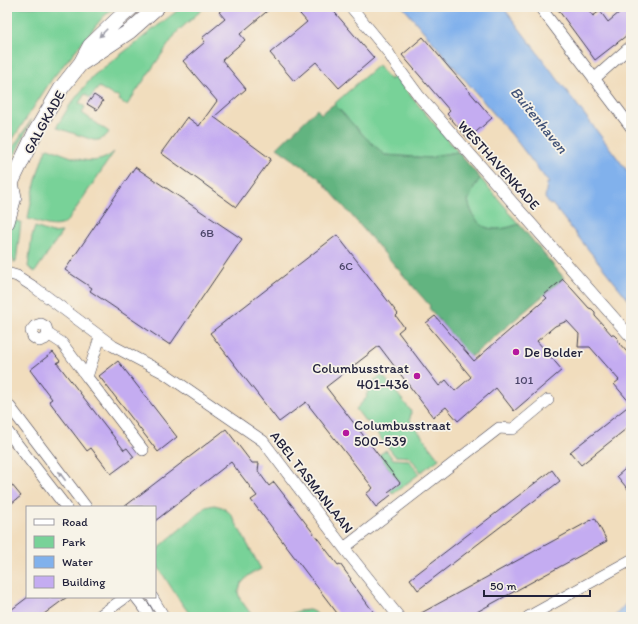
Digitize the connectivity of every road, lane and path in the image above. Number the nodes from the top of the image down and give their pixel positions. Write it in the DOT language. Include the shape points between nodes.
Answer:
graph roads {
  1 [pos="132,7"];
  2 [pos="157,7"];
  3 [pos="351,7"];
  4 [pos="540,7"];
  5 [pos="631,46"];
  6 [pos="81,63"];
  7 [pos="594,79"];
  8 [pos="631,127"];
  9 [pos="9,186"];
  10 [pos="7,222"];
  11 [pos="7,273"];
  12 [pos="48,334"];
  13 [pos="100,337"];
  14 [pos="631,338"];
  15 [pos="87,377"];
  16 [pos="548,400"];
  17 [pos="7,403"];
  18 [pos="7,431"];
  19 [pos="143,450"];
  20 [pos="65,506"];
  21 [pos="85,506"];
  22 [pos="344,548"];
  23 [pos="631,560"];
  24 [pos="125,598"];
  25 [pos="137,598"];
  26 [pos="153,598"];
  27 [pos="98,617"];
  28 [pos="149,617"];
  29 [pos="164,617"];
  30 [pos="399,617"];
  31 [pos="528,617"];
  1 -- 6 [label="main road, GALGKADE, one-way" via="90,46"];
  2 -- 6 [label="main road, GALGKADE" via="130,31"];
  3 -- 14 [label="street, WESTHAVENKADE" via="388,52 419,96"];
  4 -- 7 [label="street"];
  5 -- 7 [label="street"];
  6 -- 9 [label="main road, GALGKADE" via="62,87 36,131"];
  7 -- 8 [label="street"];
  9 -- 10 [label="main road, GALGKADE" via="14,197"];
  11 -- 13 [label="street, ABEL TASMANLAAN" via="17,276"];
  12 -- 15 [label="street" via="62,343"];
  13 -- 15 [label="street"];
  13 -- 22 [label="street, ABEL TASMANLAAN" via="164,373 264,441"];
  15 -- 19 [label="street"];
  16 -- 22 [label="street" via="513,429 499,428"];
  21 -- 17 [label="street, one-way"];
  18 -- 20 [label="street"];
  22 -- 30 [label="street, ABEL TASMANLAAN"];
  23 -- 31 [label="street"];
  24 -- 27 [label="street"];
  25 -- 28 [label="street"];
  26 -- 29 [label="street"];
}
